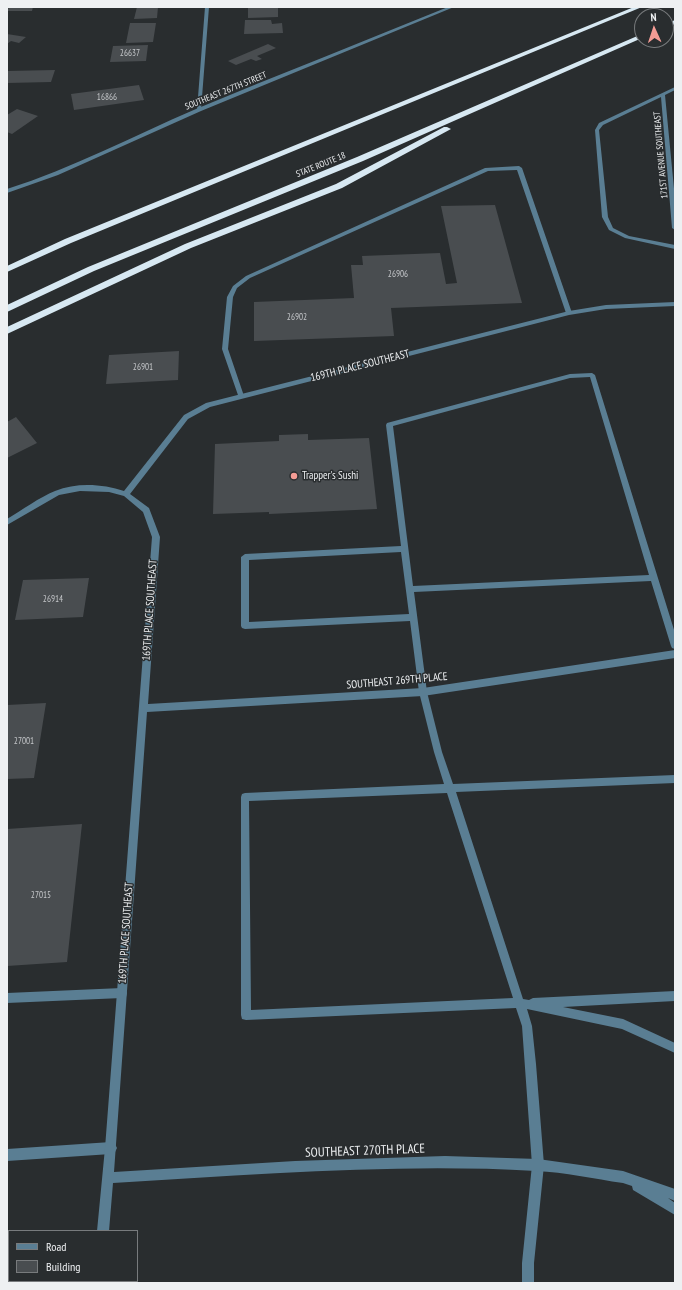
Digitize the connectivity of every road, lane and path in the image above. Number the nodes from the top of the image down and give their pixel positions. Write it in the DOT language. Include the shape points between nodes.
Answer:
graph roads {
  1 [pos="207,7"];
  2 [pos="452,7"];
  3 [pos="640,7"];
  4 [pos="634,39"];
  5 [pos="542,79"];
  6 [pos="675,88"];
  7 [pos="663,94"];
  8 [pos="199,110"];
  9 [pos="7,191"];
  10 [pos="675,228"];
  11 [pos="68,241"];
  12 [pos="675,247"];
  13 [pos="7,265"];
  14 [pos="7,269"];
  15 [pos="675,304"];
  16 [pos="7,310"];
  17 [pos="569,313"];
  18 [pos="7,331"];
  19 [pos="241,396"];
  20 [pos="126,494"];
  21 [pos="7,522"];
  22 [pos="405,549"];
  23 [pos="654,578"];
  24 [pos="410,589"];
  25 [pos="414,617"];
  26 [pos="675,646"];
  27 [pos="675,654"];
  28 [pos="423,692"];
  29 [pos="143,708"];
  30 [pos="675,779"];
  31 [pos="450,788"];
  32 [pos="122,993"];
  33 [pos="675,996"];
  34 [pos="7,998"];
  35 [pos="520,1003"];
  36 [pos="675,1048"];
  37 [pos="111,1148"];
  38 [pos="7,1155"];
  39 [pos="538,1165"];
  40 [pos="623,1177"];
  41 [pos="108,1178"];
  42 [pos="675,1195"];
  43 [pos="675,1208"];
  44 [pos="103,1230"];
  45 [pos="528,1283"];
  1 -- 8 [label="street"];
  2 -- 8 [label="street, SOUTHEAST 267TH STREET"];
  3 -- 11 [label="highway"];
  4 -- 5 [label="highway, STATE ROUTE 18"];
  5 -- 16 [label="highway, STATE ROUTE 18" via="360,159 91,269"];
  5 -- 18 [label="highway" via="339,186 188,246"];
  6 -- 7 [label="street"];
  7 -- 10 [label="street, 171ST AVENUE SOUTHEAST"];
  7 -- 12 [label="street" via="601,124 597,130 605,217 611,229 627,237"];
  8 -- 9 [label="street, SOUTHEAST 267TH STREET" via="59,172"];
  11 -- 13 [label="highway"];
  11 -- 14 [label="highway"];
  15 -- 17 [label="street, 169TH PLACE SOUTHEAST" via="606,307"];
  17 -- 19 [label="street, 169TH PLACE SOUTHEAST"];
  17 -- 19 [label="street" via="520,168 487,169 248,277 235,287 230,297 225,349"];
  19 -- 20 [label="street, 169TH PLACE SOUTHEAST" via="208,405 186,416"];
  20 -- 21 [label="street" via="109,488 88,488 57,493"];
  20 -- 29 [label="street, 169TH PLACE SOUTHEAST" via="146,510 156,537"];
  22 -- 23 [label="street" via="389,426 570,376 592,375"];
  22 -- 24 [label="street"];
  22 -- 25 [label="street" via="245,557 245,626"];
  23 -- 24 [label="street"];
  23 -- 26 [label="street"];
  24 -- 25 [label="street"];
  25 -- 28 [label="street"];
  27 -- 28 [label="street, SOUTHEAST 269TH PLACE"];
  28 -- 29 [label="street, SOUTHEAST 269TH PLACE"];
  28 -- 31 [label="street"];
  29 -- 32 [label="street, 169TH PLACE SOUTHEAST"];
  30 -- 31 [label="street"];
  31 -- 35 [label="street"];
  31 -- 35 [label="street" via="246,797 246,1015"];
  32 -- 34 [label="street"];
  32 -- 37 [label="street, 169TH PLACE SOUTHEAST"];
  33 -- 35 [label="street"];
  35 -- 36 [label="street" via="623,1024"];
  35 -- 39 [label="street" via="527,1026"];
  37 -- 38 [label="street"];
  37 -- 41 [label="street, 169TH PLACE SOUTHEAST"];
  39 -- 40 [label="street, SOUTHEAST 270TH PLACE"];
  39 -- 41 [label="street, SOUTHEAST 270TH PLACE" via="445,1162 295,1166"];
  39 -- 45 [label="street"];
  40 -- 42 [label="street, SOUTHEAST 270TH PLACE"];
  40 -- 43 [label="street, SOUTHEAST 270TH PLACE"];
  41 -- 44 [label="street, 169TH PLACE SOUTHEAST"];
}
